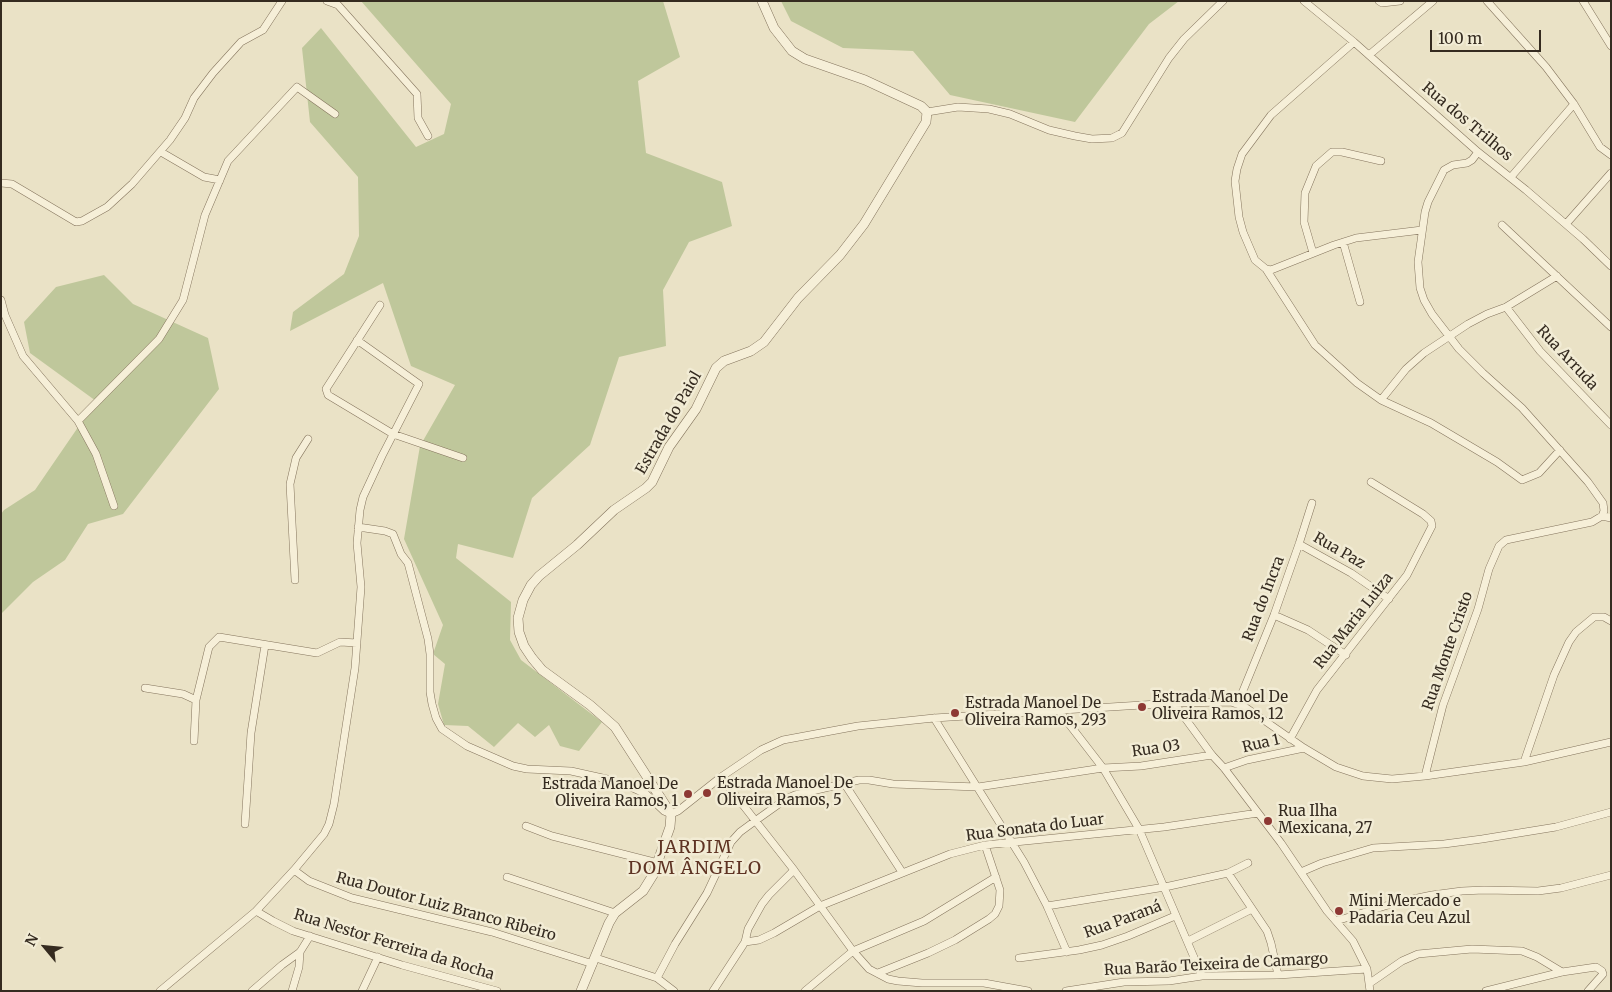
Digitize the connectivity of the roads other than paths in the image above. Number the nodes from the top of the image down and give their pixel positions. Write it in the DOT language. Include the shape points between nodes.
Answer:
graph roads {
  1 [pos="282,1"];
  2 [pos="327,1"];
  3 [pos="762,1"];
  4 [pos="1223,1"];
  5 [pos="1304,1"];
  6 [pos="1379,1"];
  7 [pos="1400,1"];
  8 [pos="1433,1"];
  9 [pos="1487,1"];
  10 [pos="1583,1"];
  11 [pos="1354,42"];
  12 [pos="1611,46"];
  13 [pos="1369,56"];
  14 [pos="1574,104"];
  15 [pos="924,109"];
  16 [pos="335,114"];
  17 [pos="428,136"];
  18 [pos="161,152"];
  19 [pos="1478,152"];
  20 [pos="1611,155"];
  21 [pos="1381,161"];
  22 [pos="1611,173"];
  23 [pos="1511,178"];
  24 [pos="220,180"];
  25 [pos="1,183"];
  26 [pos="1566,224"];
  27 [pos="1502,226"];
  28 [pos="1422,230"];
  29 [pos="1343,242"];
  30 [pos="1313,253"];
  31 [pos="1611,266"];
  32 [pos="1266,269"];
  33 [pos="1557,276"];
  34 [pos="1,300"];
  35 [pos="1360,302"];
  36 [pos="380,304"];
  37 [pos="1506,307"];
  38 [pos="1611,327"];
  39 [pos="1448,336"];
  40 [pos="357,340"];
  41 [pos="1381,400"];
  42 [pos="78,421"];
  43 [pos="1611,425"];
  44 [pos="393,434"];
  45 [pos="308,439"];
  46 [pos="1560,450"];
  47 [pos="463,458"];
  48 [pos="1371,482"];
  49 [pos="1312,502"];
  50 [pos="114,506"];
  51 [pos="1602,516"];
  52 [pos="1611,518"];
  53 [pos="358,527"];
  54 [pos="1299,544"];
  55 [pos="296,580"];
  56 [pos="1389,599"];
  57 [pos="1274,615"];
  58 [pos="1611,621"];
  59 [pos="357,643"];
  60 [pos="265,645"];
  61 [pos="1346,655"];
  62 [pos="145,688"];
  63 [pos="196,700"];
  64 [pos="1174,703"];
  65 [pos="1238,703"];
  66 [pos="1059,711"];
  67 [pos="934,718"];
  68 [pos="1290,739"];
  69 [pos="194,741"];
  70 [pos="1611,742"];
  71 [pos="1304,748"];
  72 [pos="1212,755"];
  73 [pos="1524,762"];
  74 [pos="1103,768"];
  75 [pos="1224,768"];
  76 [pos="1425,776"];
  77 [pos="722,777"];
  78 [pos="844,783"];
  79 [pos="978,787"];
  80 [pos="1611,812"];
  81 [pos="1258,813"];
  82 [pos="671,814"];
  83 [pos="755,821"];
  84 [pos="245,824"];
  85 [pos="526,826"];
  86 [pos="1139,830"];
  87 [pos="1013,842"];
  88 [pos="985,845"];
  89 [pos="658,863"];
  90 [pos="1248,863"];
  91 [pos="294,870"];
  92 [pos="794,870"];
  93 [pos="902,872"];
  94 [pos="1301,872"];
  95 [pos="1228,873"];
  96 [pos="1611,875"];
  97 [pos="507,877"];
  98 [pos="996,877"];
  99 [pos="1165,887"];
  100 [pos="820,906"];
  101 [pos="1047,906"];
  102 [pos="1252,909"];
  103 [pos="256,911"];
  104 [pos="615,913"];
  105 [pos="1175,916"];
  106 [pos="1336,921"];
  107 [pos="310,936"];
  108 [pos="1188,941"];
  109 [pos="745,942"];
  110 [pos="853,951"];
  111 [pos="300,952"];
  112 [pos="1067,952"];
  113 [pos="378,957"];
  114 [pos="1019,958"];
  115 [pos="594,961"];
  116 [pos="1367,969"];
  117 [pos="1562,972"];
  118 [pos="878,973"];
  119 [pos="1202,976"];
  120 [pos="1278,976"];
  121 [pos="657,978"];
  122 [pos="1370,983"];
  123 [pos="160,991"];
  124 [pos="252,991"];
  125 [pos="292,991"];
  126 [pos="362,991"];
  127 [pos="497,991"];
  128 [pos="581,991"];
  129 [pos="674,991"];
  130 [pos="713,991"];
  131 [pos="805,991"];
  132 [pos="1028,991"];
  133 [pos="1066,991"];
  134 [pos="1370,991"];
  135 [pos="1486,991"];
  136 [pos="1588,991"];
  1 -- 18 [label="street" via="263,30 241,42 208,79"];
  2 -- 17 [label="street" via="338,5 417,94 418,118"];
  3 -- 15 [label="street" via="774,28 792,51 865,80"];
  4 -- 15 [label="street" via="1184,38 1122,133 1112,138 1092,140 1075,136 989,109"];
  5 -- 11 [label="street, Rua dos Trilhos"];
  6 -- 7 [label="street"];
  8 -- 13 [label="street"];
  9 -- 14 [label="street"];
  10 -- 12 [label="street"];
  11 -- 13 [label="street, Rua dos Trilhos"];
  11 -- 32 [label="street" via="1271,115 1242,154 1235,181 1239,217 1255,260"];
  13 -- 19 [label="street, Rua dos Trilhos"];
  14 -- 20 [label="street" via="1600,147"];
  14 -- 23 [label="street"];
  15 -- 82 [label="street, Estrada do Paiol" via="926,122 921,133 864,224 840,255 798,298 764,342 716,368 696,409 669,447 652,482 614,510 539,576 523,600 518,618 519,632 532,658 542,670 615,727"];
  16 -- 24 [label="street" via="297,87 228,161"];
  18 -- 24 [label="street" via="204,177"];
  18 -- 25 [label="street" via="107,206 82,221 76,222 12,184"];
  19 -- 23 [label="street, Rua dos Trilhos"];
  19 -- 28 [label="street" via="1467,163 1444,170 1428,202"];
  21 -- 30 [label="street" via="1332,152 1316,166 1305,193 1304,222"];
  22 -- 26 [label="street"];
  23 -- 26 [label="street, Rua dos Trilhos"];
  24 -- 42 [label="street" via="205,215 183,300 159,339"];
  26 -- 31 [label="street, Rua dos Trilhos"];
  27 -- 33 [label="street"];
  28 -- 29 [label="street"];
  28 -- 39 [label="street" via="1418,262 1420,288 1432,314"];
  29 -- 30 [label="street"];
  29 -- 35 [label="street"];
  30 -- 32 [label="street" via="1272,270"];
  32 -- 41 [label="street" via="1314,345"];
  33 -- 37 [label="street"];
  33 -- 38 [label="street"];
  34 -- 42 [label="street" via="24,356"];
  36 -- 40 [label="street"];
  37 -- 39 [label="street"];
  37 -- 43 [label="street, Rua Arruda" via="1540,352"];
  39 -- 41 [label="street" via="1406,368"];
  39 -- 46 [label="street"];
  40 -- 44 [label="street" via="418,384"];
  40 -- 44 [label="street" via="326,389 328,395"];
  41 -- 46 [label="street" via="1431,423 1522,480 1539,472"];
  42 -- 50 [label="street" via="96,454"];
  44 -- 47 [label="street"];
  44 -- 53 [label="street" via="363,497"];
  45 -- 55 [label="street" via="296,458 290,484"];
  46 -- 51 [label="street" via="1600,498 1604,508"];
  48 -- 56 [label="street, Rua Maria Luiza" via="1414,507 1431,521 1432,526 1412,566"];
  49 -- 54 [label="street, Rua do Incra"];
  51 -- 52 [label="street"];
  51 -- 76 [label="street, Rua Monte Cristo" via="1592,522 1506,540 1499,546 1443,705"];
  53 -- 59 [label="street" via="361,588"];
  53 -- 82 [label="street" via="393,534 408,563 430,654 430,692 442,729 485,755 513,766 571,771 633,788"];
  54 -- 56 [label="street, Rua Paz"];
  54 -- 57 [label="street, Rua do Incra"];
  56 -- 61 [label="street, Rua Maria Luiza"];
  57 -- 61 [label="street" via="1308,630"];
  57 -- 65 [label="street, Rua do Incra"];
  58 -- 73 [label="street" via="1594,617 1569,642"];
  59 -- 60 [label="street" via="340,642 317,653"];
  59 -- 91 [label="street" via="332,815 324,834"];
  60 -- 63 [label="street" via="219,637 209,647"];
  60 -- 84 [label="street" via="251,733"];
  61 -- 68 [label="street, Rua Maria Luiza" via="1317,690"];
  62 -- 63 [label="street" via="183,694"];
  63 -- 69 [label="street"];
  64 -- 65 [label="street"];
  64 -- 66 [label="street"];
  64 -- 72 [label="street"];
  65 -- 68 [label="street"];
  66 -- 67 [label="street"];
  66 -- 74 [label="street"];
  67 -- 77 [label="street" via="858,726 783,740 761,750"];
  67 -- 79 [label="street"];
  68 -- 71 [label="street"];
  70 -- 73 [label="street"];
  71 -- 75 [label="street, Rua 1"];
  71 -- 76 [label="street" via="1336,767 1363,776 1392,779"];
  72 -- 74 [label="street, Rua 03" via="1150,765"];
  72 -- 75 [label="street"];
  73 -- 76 [label="street"];
  74 -- 79 [label="street, Rua 03"];
  74 -- 86 [label="street"];
  75 -- 81 [label="street"];
  77 -- 82 [label="street"];
  77 -- 83 [label="street"];
  78 -- 79 [label="street, Rua 03" via="869,780"];
  78 -- 83 [label="street, Rua 03" via="796,794"];
  78 -- 93 [label="street"];
  79 -- 87 [label="street"];
  80 -- 94 [label="street" via="1556,827 1482,839 1373,848"];
  81 -- 86 [label="street, Rua Sonata do Luar"];
  81 -- 94 [label="street"];
  82 -- 89 [label="street"];
  83 -- 92 [label="street"];
  83 -- 121 [label="street, Rua 03" via="731,842 707,893 674,944"];
  85 -- 89 [label="street" via="552,836"];
  86 -- 87 [label="street, Rua Sonata do Luar"];
  86 -- 99 [label="street"];
  87 -- 88 [label="street, Rua Sonata do Luar"];
  87 -- 101 [label="street"];
  88 -- 93 [label="street, Rua Sonata do Luar"];
  88 -- 98 [label="street"];
  89 -- 104 [label="street" via="643,891"];
  90 -- 95 [label="street"];
  91 -- 103 [label="street"];
  91 -- 115 [label="street, Rua Doutor Luiz Branco Ribeiro" via="309,881 352,898"];
  92 -- 100 [label="street"];
  92 -- 109 [label="street" via="762,904 748,929"];
  93 -- 100 [label="street, Rua Sonata do Luar"];
  94 -- 106 [label="street"];
  95 -- 99 [label="street"];
  95 -- 102 [label="street"];
  96 -- 106 [label="street" via="1538,891 1484,890 1432,895"];
  97 -- 104 [label="street"];
  98 -- 110 [label="street" via="924,921"];
  98 -- 118 [label="street" via="1000,899 995,914 989,919 928,953"];
  99 -- 101 [label="street"];
  99 -- 105 [label="street"];
  100 -- 109 [label="street, Rua Sonata do Luar" via="774,933"];
  100 -- 110 [label="street"];
  101 -- 112 [label="street"];
  102 -- 108 [label="street"];
  102 -- 120 [label="street" via="1269,936"];
  103 -- 107 [label="street, Rua Nestor Ferreira da Rocha"];
  103 -- 123 [label="street"];
  104 -- 115 [label="street"];
  105 -- 108 [label="street"];
  105 -- 112 [label="street, Rua Paraná" via="1113,941"];
  106 -- 116 [label="street" via="1358,949"];
  107 -- 111 [label="street"];
  107 -- 113 [label="street, Rua Nestor Ferreira da Rocha"];
  108 -- 119 [label="street"];
  109 -- 130 [label="street"];
  110 -- 118 [label="street"];
  110 -- 131 [label="street"];
  111 -- 124 [label="street"];
  111 -- 125 [label="street"];
  112 -- 114 [label="street, Rua Paraná"];
  113 -- 126 [label="street"];
  113 -- 127 [label="street, Rua Nestor Ferreira da Rocha"];
  115 -- 121 [label="street, Rua Doutor Luiz Branco Ribeiro"];
  115 -- 128 [label="street"];
  116 -- 120 [label="street, Rua Barão Teixeira de Camargo"];
  116 -- 122 [label="street"];
  117 -- 122 [label="street" via="1522,951 1472,949 1418,954"];
  117 -- 135 [label="street"];
  117 -- 136 [label="street" via="1592,966 1602,971 1601,977"];
  118 -- 132 [label="street" via="898,981 984,983"];
  119 -- 120 [label="street, Rua Barão Teixeira de Camargo"];
  119 -- 133 [label="street, Rua Barão Teixeira de Camargo" via="1124,982"];
  121 -- 129 [label="street, Rua Doutor Luiz Branco Ribeiro"];
  122 -- 134 [label="street"];
}
